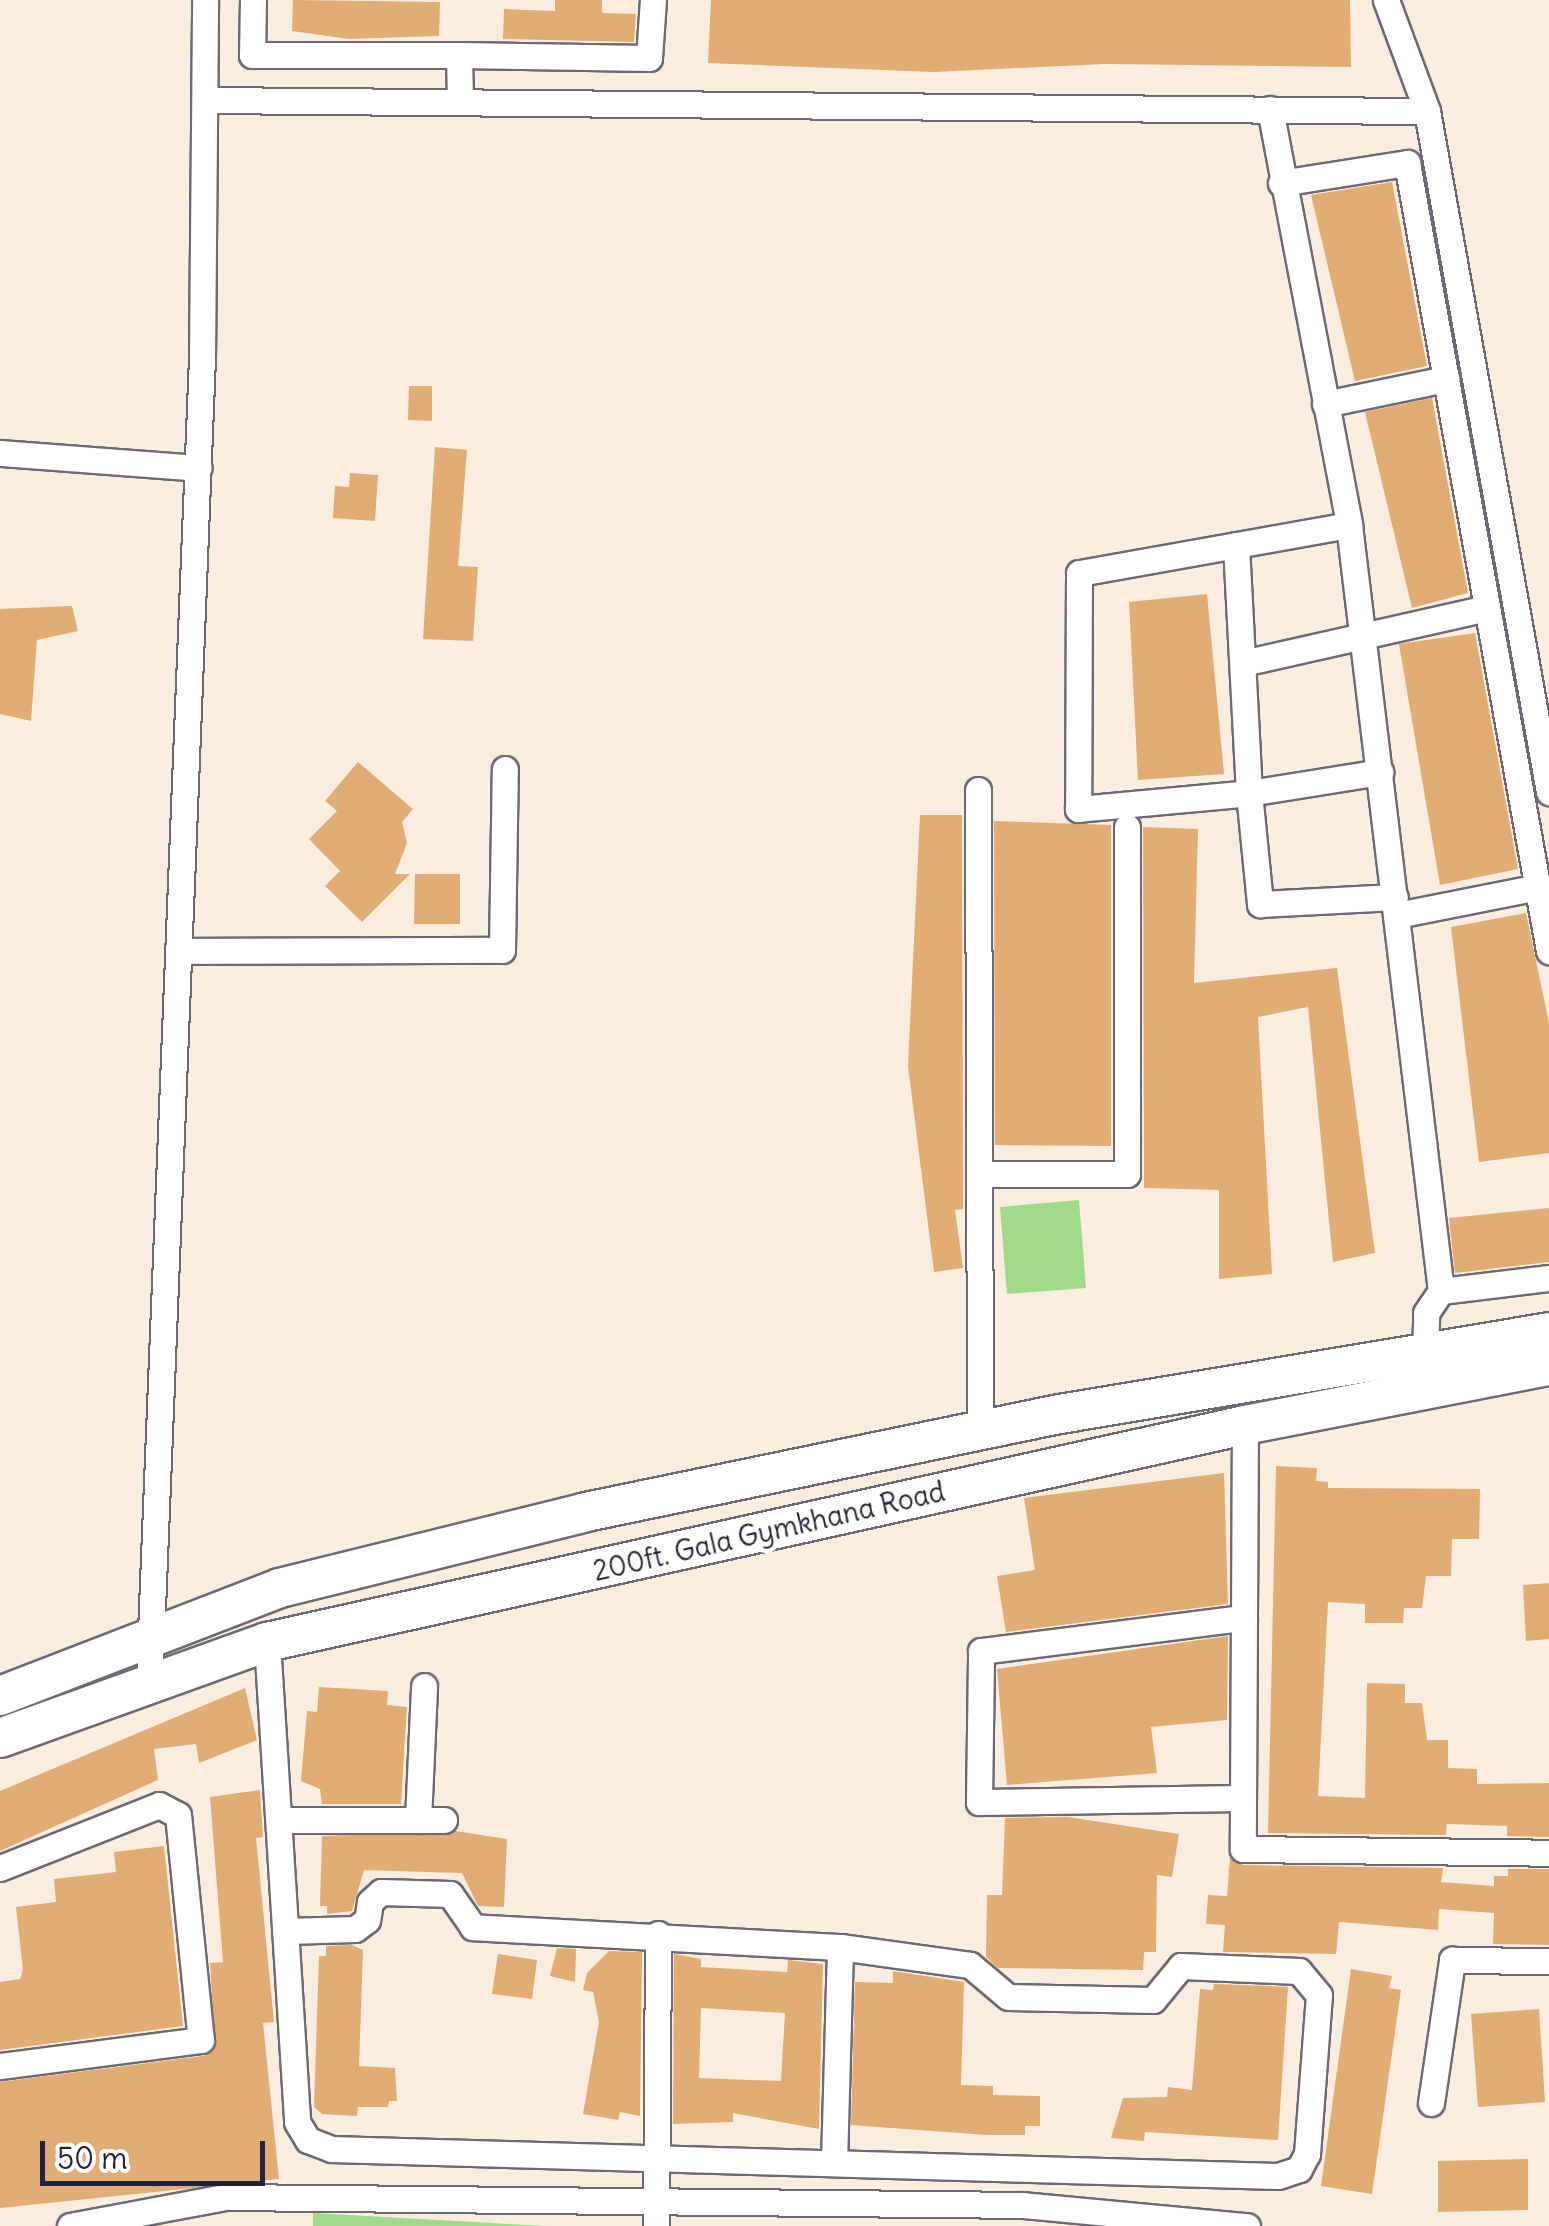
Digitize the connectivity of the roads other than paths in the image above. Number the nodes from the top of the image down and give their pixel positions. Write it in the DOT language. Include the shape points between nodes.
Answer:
graph roads {
  1 [pos="205,0"];
  2 [pos="253,0"];
  3 [pos="654,0"];
  4 [pos="1386,0"];
  5 [pos="459,56"];
  6 [pos="205,100"];
  7 [pos="460,102"];
  8 [pos="1270,110"];
  9 [pos="1426,111"];
  10 [pos="1281,183"];
  11 [pos="1446,379"];
  12 [pos="1324,404"];
  13 [pos="0,453"];
  14 [pos="198,468"];
  15 [pos="1349,526"];
  16 [pos="1236,545"];
  17 [pos="1488,608"];
  18 [pos="1364,634"];
  19 [pos="1244,664"];
  20 [pos="506,769"];
  21 [pos="1380,772"];
  22 [pos="978,790"];
  23 [pos="1549,792"];
  24 [pos="1248,793"];
  25 [pos="1127,828"];
  26 [pos="1538,887"];
  27 [pos="1396,906"];
  28 [pos="180,951"];
  29 [pos="1549,951"];
  30 [pos="979,1174"];
  31 [pos="1549,1278"];
  32 [pos="1440,1291"];
  33 [pos="1549,1332"];
  34 [pos="1425,1352"];
  35 [pos="1549,1366"];
  36 [pos="1245,1425"];
  37 [pos="980,1431"];
  38 [pos="1244,1618"];
  39 [pos="150,1640"];
  40 [pos="267,1642"];
  41 [pos="149,1683"];
  42 [pos="424,1686"];
  43 [pos="0,1696"];
  44 [pos="0,1738"];
  45 [pos="1243,1798"];
  46 [pos="279,1820"];
  47 [pos="1549,1853"];
  48 [pos="0,1868"];
  49 [pos="285,1931"];
  50 [pos="658,1934"];
  51 [pos="840,1947"];
  52 [pos="1549,1960"];
  53 [pos="0,2066"];
  54 [pos="1431,2103"];
  55 [pos="655,2158"];
  56 [pos="834,2163"];
  57 [pos="656,2215"];
  58 [pos="1022,2216"];
  59 [pos="70,2226"];
  60 [pos="1247,2226"];
  1 -- 6 [label="street"];
  2 -- 5 [label="street" via="252,55"];
  3 -- 5 [label="street" via="649,58"];
  4 -- 9 [label="street"];
  5 -- 7 [label="street"];
  6 -- 7 [label="street"];
  6 -- 14 [label="street"];
  7 -- 8 [label="street"];
  8 -- 9 [label="street"];
  8 -- 10 [label="street"];
  9 -- 23 [label="street"];
  10 -- 11 [label="street" via="1407,162"];
  10 -- 12 [label="street"];
  11 -- 12 [label="street"];
  11 -- 17 [label="street"];
  12 -- 15 [label="street"];
  13 -- 14 [label="street"];
  14 -- 28 [label="street"];
  15 -- 16 [label="street"];
  15 -- 18 [label="street"];
  16 -- 19 [label="street"];
  16 -- 24 [label="street" via="1080,573 1078,809"];
  17 -- 18 [label="street"];
  17 -- 26 [label="street"];
  18 -- 19 [label="street"];
  18 -- 21 [label="street"];
  19 -- 24 [label="street"];
  20 -- 28 [label="street" via="502,950"];
  21 -- 24 [label="street"];
  21 -- 27 [label="street"];
  22 -- 30 [label="street"];
  24 -- 27 [label="street" via="1260,904"];
  25 -- 30 [label="street" via="1127,1174"];
  26 -- 27 [label="street"];
  26 -- 29 [label="street"];
  27 -- 32 [label="street"];
  28 -- 39 [label="street"];
  30 -- 37 [label="street"];
  31 -- 32 [label="street"];
  32 -- 34 [label="street" via="1426,1314"];
  33 -- 34 [label="street"];
  34 -- 37 [label="street"];
  35 -- 36 [label="street, 200ft. Gala Gymkhana Road"];
  36 -- 38 [label="street"];
  36 -- 40 [label="street, 200ft. Gala Gymkhana Road"];
  37 -- 39 [label="street" via="586,1512 299,1584"];
  38 -- 45 [label="street"];
  38 -- 45 [label="street" via="981,1651 979,1802"];
  39 -- 41 [label="street"];
  39 -- 43 [label="street"];
  40 -- 41 [label="street, 200ft. Gala Gymkhana Road"];
  40 -- 46 [label="street"];
  41 -- 44 [label="street, 200ft. Gala Gymkhana Road"];
  42 -- 46 [label="street" via="431,1820"];
  45 -- 47 [label="street" via="1243,1849"];
  46 -- 49 [label="street"];
  48 -- 53 [label="street" via="159,1805 178,1815 201,2040"];
  49 -- 50 [label="street" via="354,1929 368,1920 370,1902 380,1892 450,1894 473,1927"];
  49 -- 55 [label="street" via="297,2122 308,2140 331,2149"];
  50 -- 51 [label="street"];
  50 -- 55 [label="street"];
  51 -- 56 [label="street"];
  51 -- 56 [label="street" via="970,1965 1008,1997 1153,2000 1181,1966 1299,1972 1319,1996 1307,2154 1299,2169 1278,2176"];
  52 -- 54 [label="street" via="1452,1960"];
  55 -- 56 [label="street"];
  55 -- 57 [label="street"];
  57 -- 58 [label="street"];
  57 -- 59 [label="street" via="226,2197"];
  58 -- 60 [label="street"];
}
